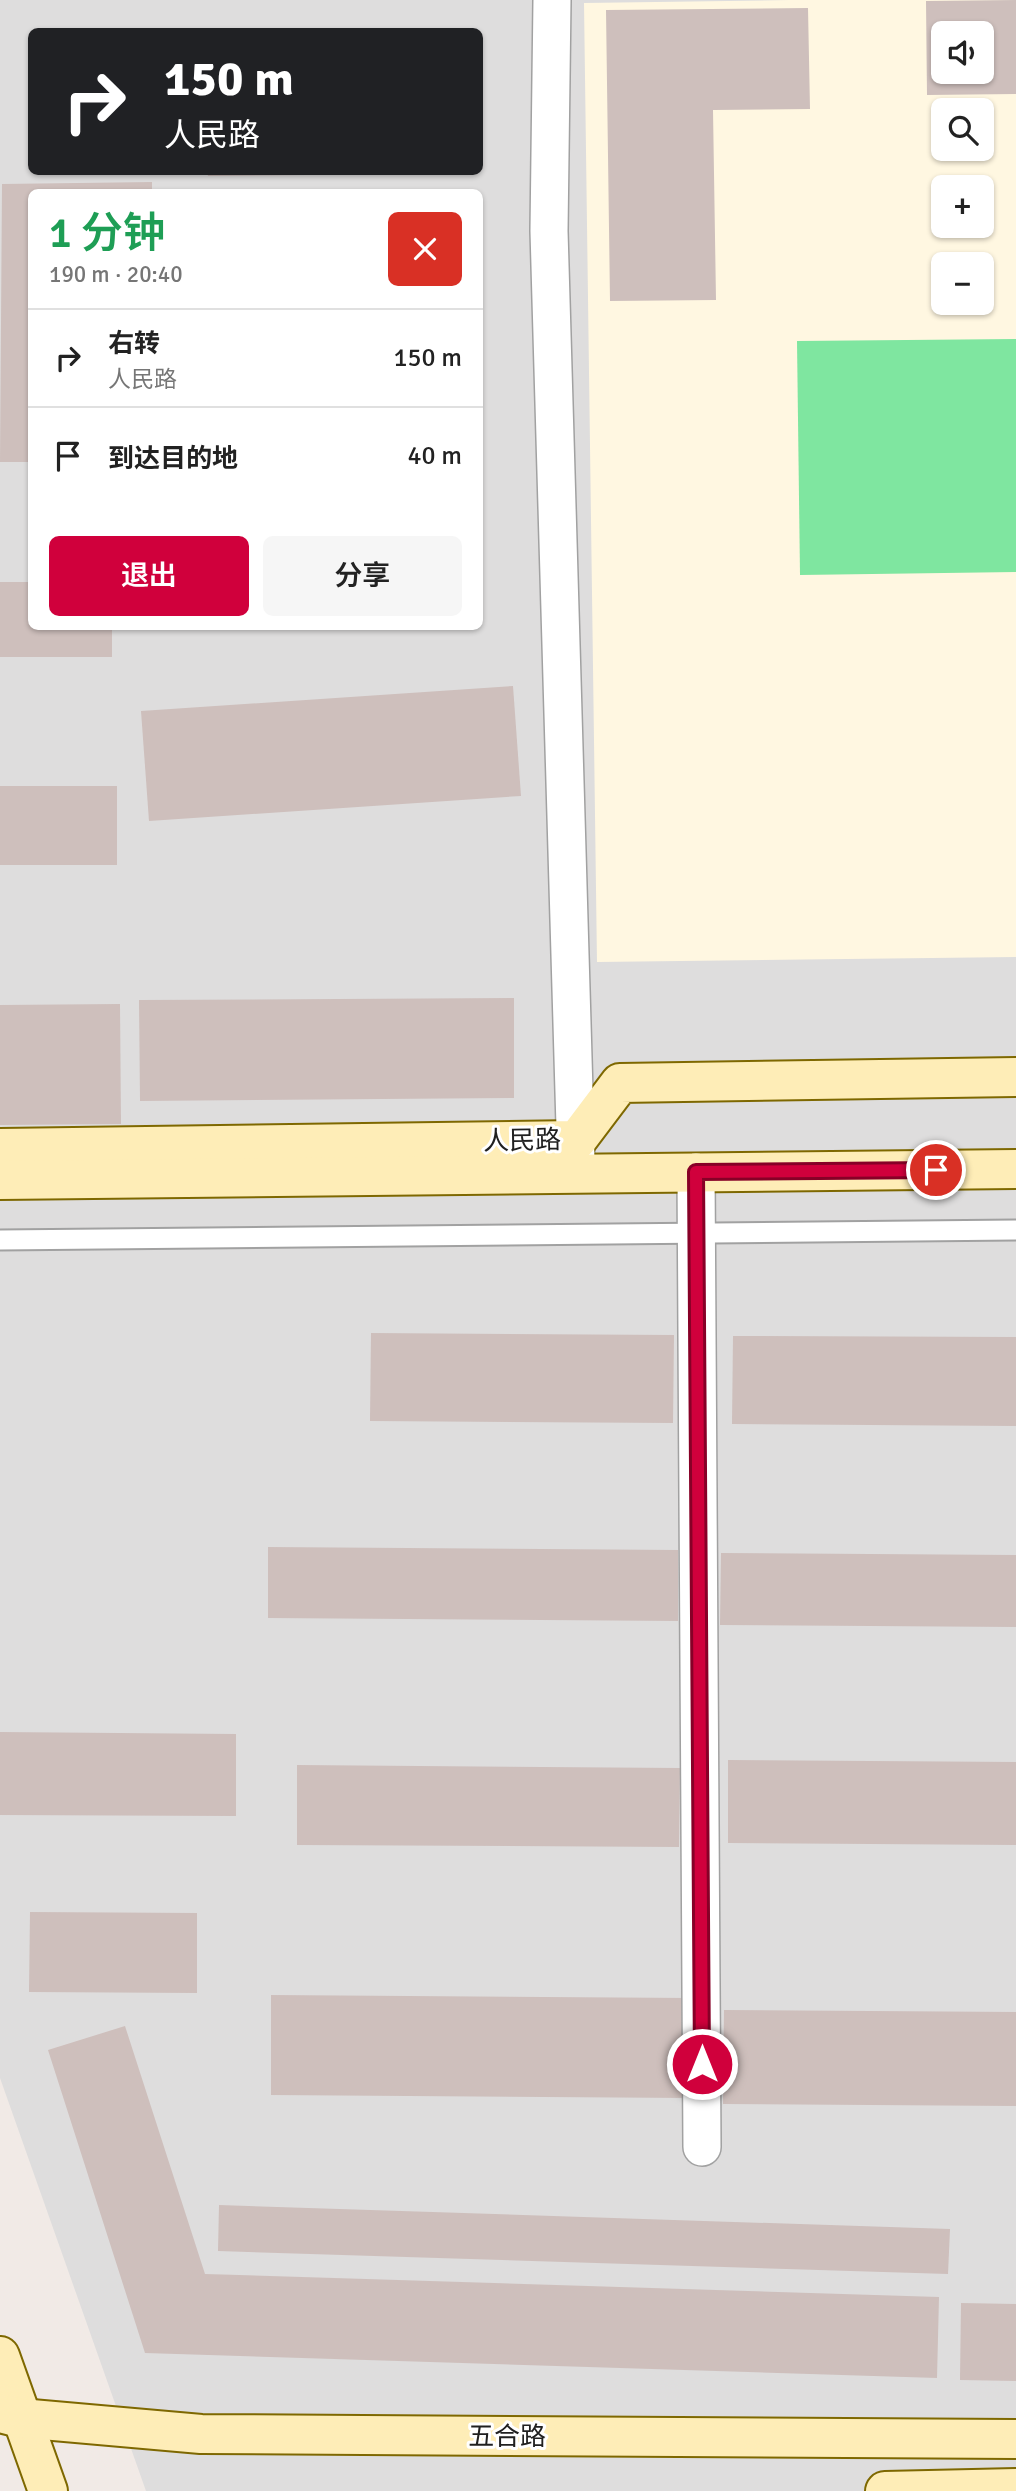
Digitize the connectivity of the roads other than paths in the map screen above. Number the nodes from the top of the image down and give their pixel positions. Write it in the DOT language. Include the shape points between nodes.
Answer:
graph roads {
  1 [pos="552,0"];
  2 [pos="1016,1077"];
  3 [pos="0,1148"];
  4 [pos="576,1156"];
  5 [pos="1016,1169"];
  6 [pos="696,1172"];
  7 [pos="0,1180"];
  8 [pos="1016,1230"];
  9 [pos="696,1233"];
  10 [pos="0,1240"];
  11 [pos="702,2147"];
  12 [pos="0,2356"];
  13 [pos="10,2416"];
  14 [pos="1016,2440"];
  15 [pos="1016,2488"];
  16 [pos="48,2491"];
  17 [pos="885,2491"];
  1 -- 4 [label="street" via="549,231"];
  2 -- 4 [label="main road, 人民路" via="621,1083"];
  3 -- 4 [label="main road, 人民路"];
  4 -- 6 [label="main road, 人民路"];
  4 -- 7 [label="main road, 人民路"];
  5 -- 6 [label="main road, 人民路"];
  6 -- 9 [label="street"];
  8 -- 9 [label="lane"];
  9 -- 10 [label="lane"];
  9 -- 11 [label="street"];
  12 -- 13 [label="main road"];
  13 -- 14 [label="main road, 五合路" via="201,2434"];
  13 -- 16 [label="main road"];
  15 -- 17 [label="main road"];
}
